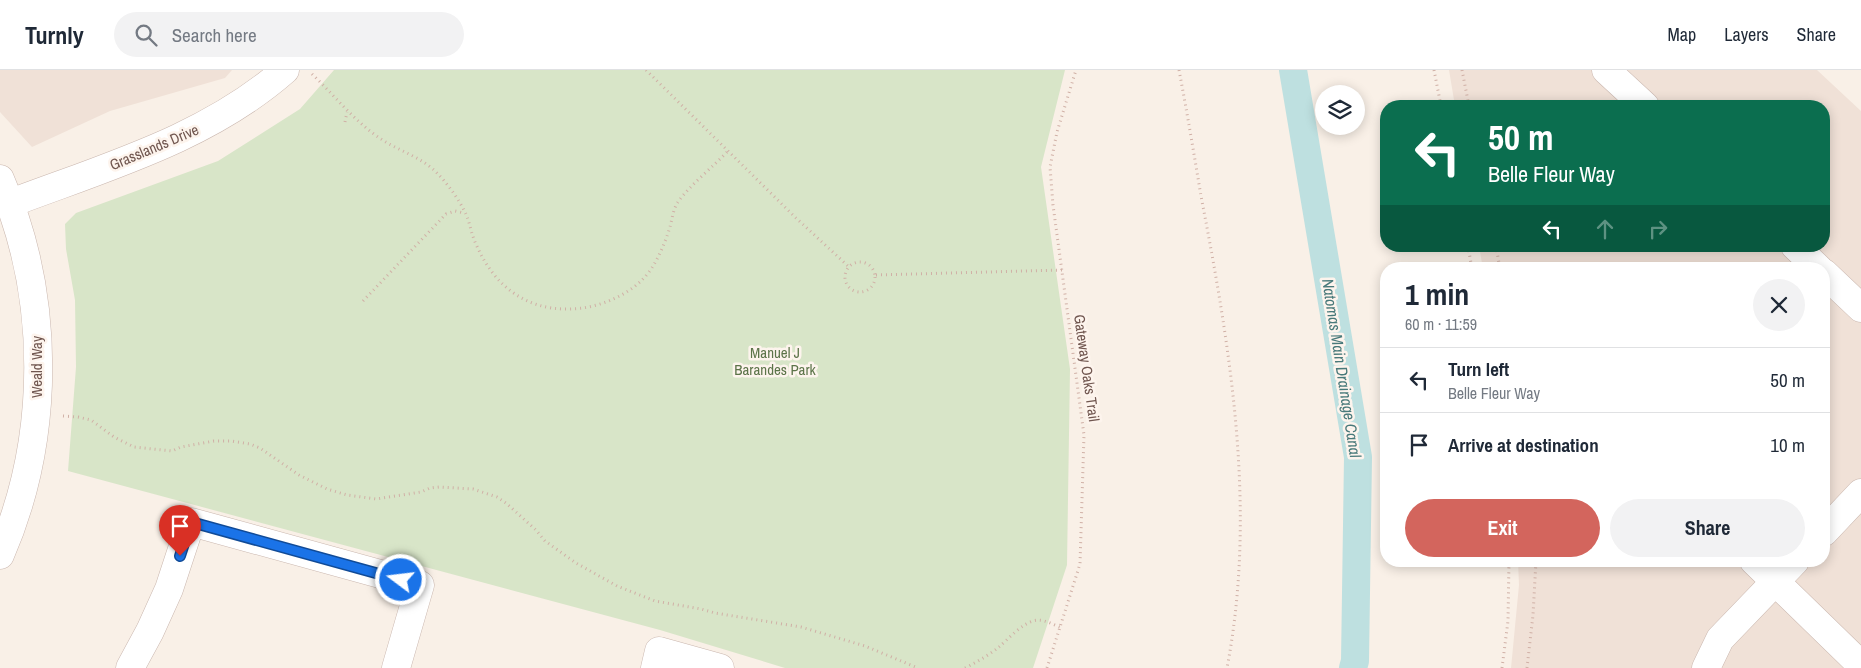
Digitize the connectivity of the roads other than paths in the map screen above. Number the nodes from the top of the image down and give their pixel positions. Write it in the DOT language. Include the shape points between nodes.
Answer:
graph roads {
  1 [pos="285,70"];
  2 [pos="1606,70"];
  3 [pos="1638,100"];
  4 [pos="0,179"];
  5 [pos="11,203"];
  6 [pos="1801,252"];
  7 [pos="1812,262"];
  8 [pos="1830,279"];
  9 [pos="1861,308"];
  10 [pos="1861,494"];
  11 [pos="1830,526"];
  12 [pos="0,555"];
  13 [pos="1761,567"];
  14 [pos="1789,567"];
  15 [pos="1776,581"];
  16 [pos="1861,665"];
  17 [pos="130,668"];
  18 [pos="396,668"];
  19 [pos="655,668"];
  20 [pos="720,668"];
  21 [pos="1706,668"];
  1 -- 5 [label="street, Grasslands Drive" via="234,108 194,131"];
  2 -- 3 [label="street"];
  4 -- 5 [label="street, Weald Way"];
  5 -- 12 [label="street, Weald Way" via="32,286 38,389 33,440 22,491"];
  6 -- 7 [label="street"];
  8 -- 9 [label="street"];
  10 -- 11 [label="street"];
  13 -- 15 [label="street"];
  14 -- 15 [label="street"];
  15 -- 16 [label="street"];
  15 -- 21 [label="street" via="1720,639"];
  17 -- 18 [label="street" via="169,589 191,522 420,585"];
  19 -- 20 [label="street" via="660,651"];
}
